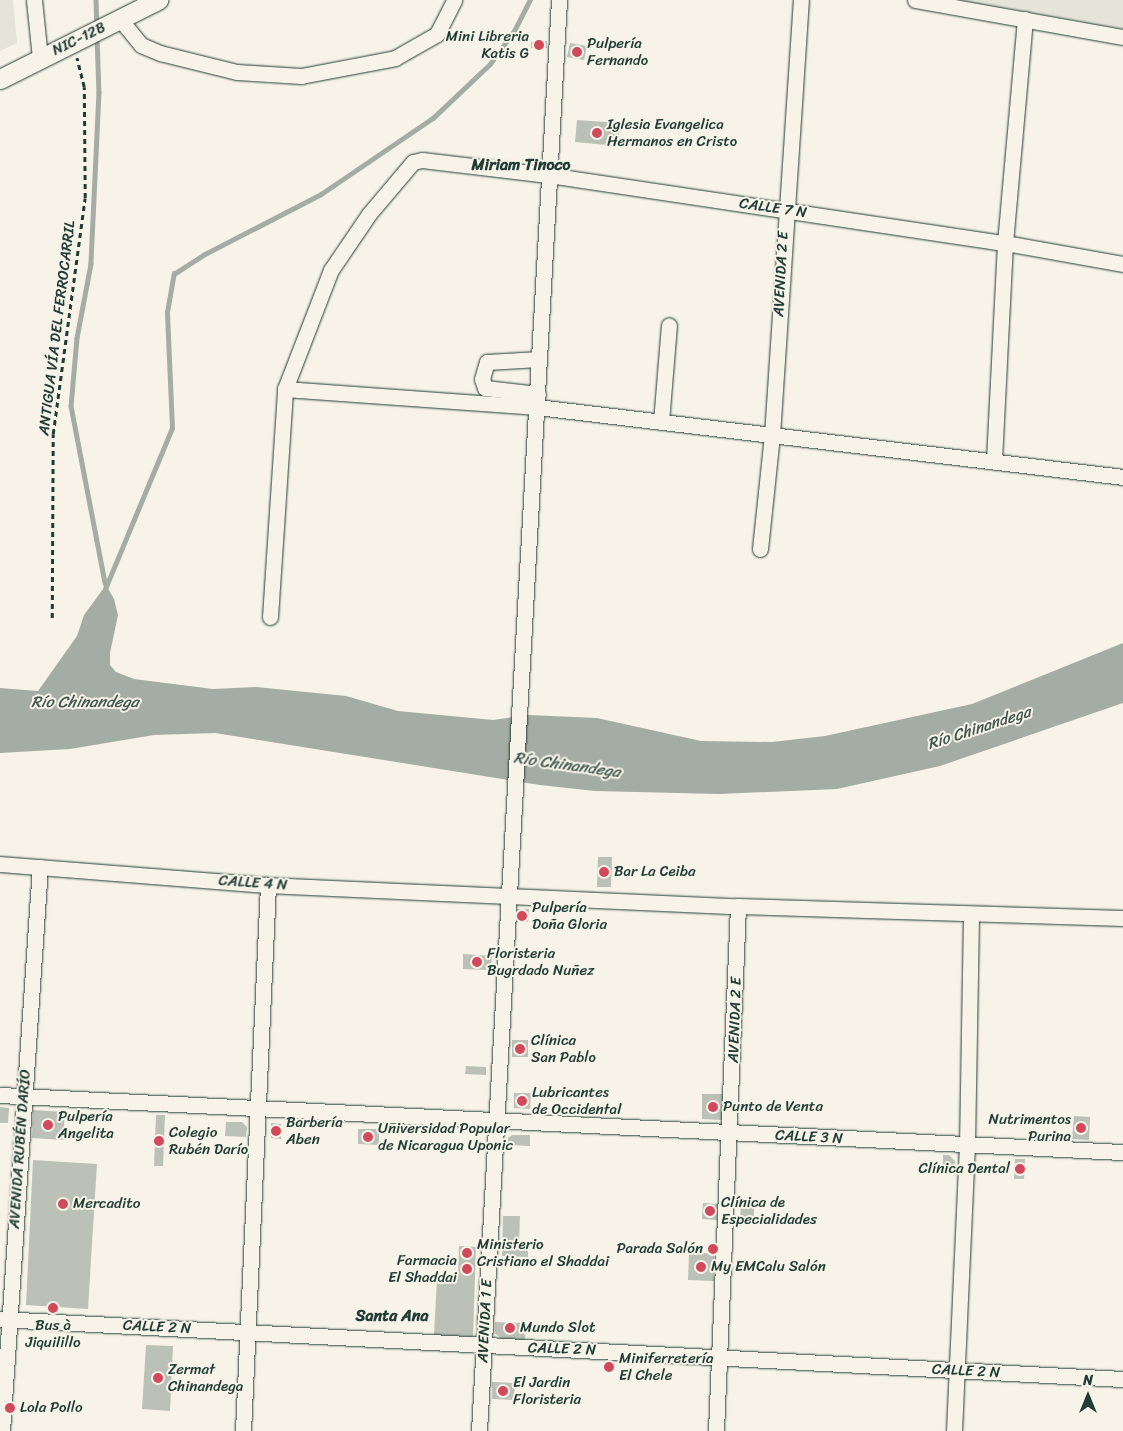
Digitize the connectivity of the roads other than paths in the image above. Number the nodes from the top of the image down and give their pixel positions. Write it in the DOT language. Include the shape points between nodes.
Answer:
graph roads {
  1 [pos="34,0"];
  2 [pos="158,0"];
  3 [pos="454,0"];
  4 [pos="558,0"];
  5 [pos="801,0"];
  6 [pos="915,0"];
  7 [pos="1024,19"];
  8 [pos="117,21"];
  9 [pos="1123,37"];
  10 [pos="40,58"];
  11 [pos="0,79"];
  12 [pos="548,175"];
  13 [pos="785,210"];
  14 [pos="1005,244"];
  15 [pos="1123,264"];
  16 [pos="670,325"];
  17 [pos="539,359"];
  18 [pos="286,389"];
  19 [pos="537,401"];
  20 [pos="661,422"];
  21 [pos="772,435"];
  22 [pos="994,460"];
  23 [pos="1123,477"];
  24 [pos="760,549"];
  25 [pos="270,617"];
  26 [pos="0,864"];
  27 [pos="40,867"];
  28 [pos="268,885"];
  29 [pos="507,894"];
  30 [pos="738,906"];
  31 [pos="971,914"];
  32 [pos="1123,918"];
  33 [pos="0,1095"];
  34 [pos="24,1096"];
  35 [pos="256,1107"];
  36 [pos="496,1121"];
  37 [pos="731,1133"];
  38 [pos="967,1145"];
  39 [pos="1123,1152"];
  40 [pos="4,1320"];
  41 [pos="246,1332"];
  42 [pos="484,1346"];
  43 [pos="719,1356"];
  44 [pos="956,1370"];
  45 [pos="1123,1379"];
  46 [pos="2,1431"];
  47 [pos="243,1431"];
  48 [pos="479,1431"];
  49 [pos="716,1431"];
  50 [pos="954,1431"];
  1 -- 10 [label="street"];
  2 -- 8 [label="main road, NIC-12B / NIC-12B"];
  3 -- 8 [label="street" via="437,34 395,58 301,76 237,72 160,52 141,45"];
  4 -- 12 [label="street, AVENIDA 1 E"];
  5 -- 13 [label="street, AVENIDA 2 E"];
  6 -- 7 [label="street"];
  7 -- 9 [label="street"];
  7 -- 14 [label="street"];
  8 -- 10 [label="main road, NIC-12B / NIC-12B"];
  10 -- 11 [label="main road, NIC-12B / NIC-12B"];
  12 -- 13 [label="street, CALLE 7 N"];
  12 -- 17 [label="street, AVENIDA 1 E"];
  12 -- 18 [label="street, CALLE 7 N" via="422,160 413,162 369,214 331,270"];
  13 -- 14 [label="street, CALLE 7 N"];
  13 -- 21 [label="street, AVENIDA 2 E"];
  14 -- 15 [label="street, CALLE 7 N"];
  14 -- 22 [label="street"];
  16 -- 20 [label="street"];
  17 -- 19 [label="street, AVENIDA 1 E"];
  17 -- 19 [label="street" via="487,362 482,379 485,388"];
  18 -- 19 [label="street"];
  18 -- 25 [label="street"];
  19 -- 20 [label="street"];
  19 -- 29 [label="street, AVENIDA 1 E"];
  20 -- 21 [label="street"];
  21 -- 22 [label="street"];
  21 -- 24 [label="street, AVENIDA 2 E"];
  22 -- 23 [label="street"];
  26 -- 27 [label="street, CALLE 4 N"];
  27 -- 28 [label="street, CALLE 4 N"];
  27 -- 34 [label="street, AVENIDA RUBÉN DARÍO"];
  28 -- 29 [label="street, CALLE 4 N"];
  28 -- 35 [label="street"];
  29 -- 30 [label="street, CALLE 4 N"];
  29 -- 36 [label="street, AVENIDA 1 E"];
  30 -- 31 [label="street, CALLE 4 N"];
  30 -- 37 [label="street, AVENIDA 2 E"];
  31 -- 32 [label="street, CALLE 4 N"];
  31 -- 38 [label="street"];
  33 -- 34 [label="street, CALLE 3 N"];
  34 -- 35 [label="street, CALLE 3 N"];
  34 -- 40 [label="street, AVENIDA RUBÉN DARÍO"];
  35 -- 36 [label="street, CALLE 3 N"];
  35 -- 41 [label="street"];
  36 -- 37 [label="street, CALLE 3 N"];
  36 -- 42 [label="street, AVENIDA 1 E"];
  37 -- 38 [label="street, CALLE 3 N"];
  37 -- 43 [label="street, AVENIDA 2 E"];
  38 -- 39 [label="street, CALLE 3 N"];
  38 -- 44 [label="street"];
  40 -- 41 [label="street, CALLE 2 N"];
  40 -- 46 [label="street, AVENIDA RUBÉN DARÍO"];
  41 -- 42 [label="street, CALLE 2 N"];
  41 -- 47 [label="street"];
  42 -- 43 [label="street, CALLE 2 N"];
  42 -- 48 [label="street, AVENIDA 1 E"];
  43 -- 44 [label="street, CALLE 2 N"];
  43 -- 49 [label="street, AVENIDA 2 E"];
  44 -- 45 [label="street, CALLE 2 N"];
  44 -- 50 [label="street"];
}
